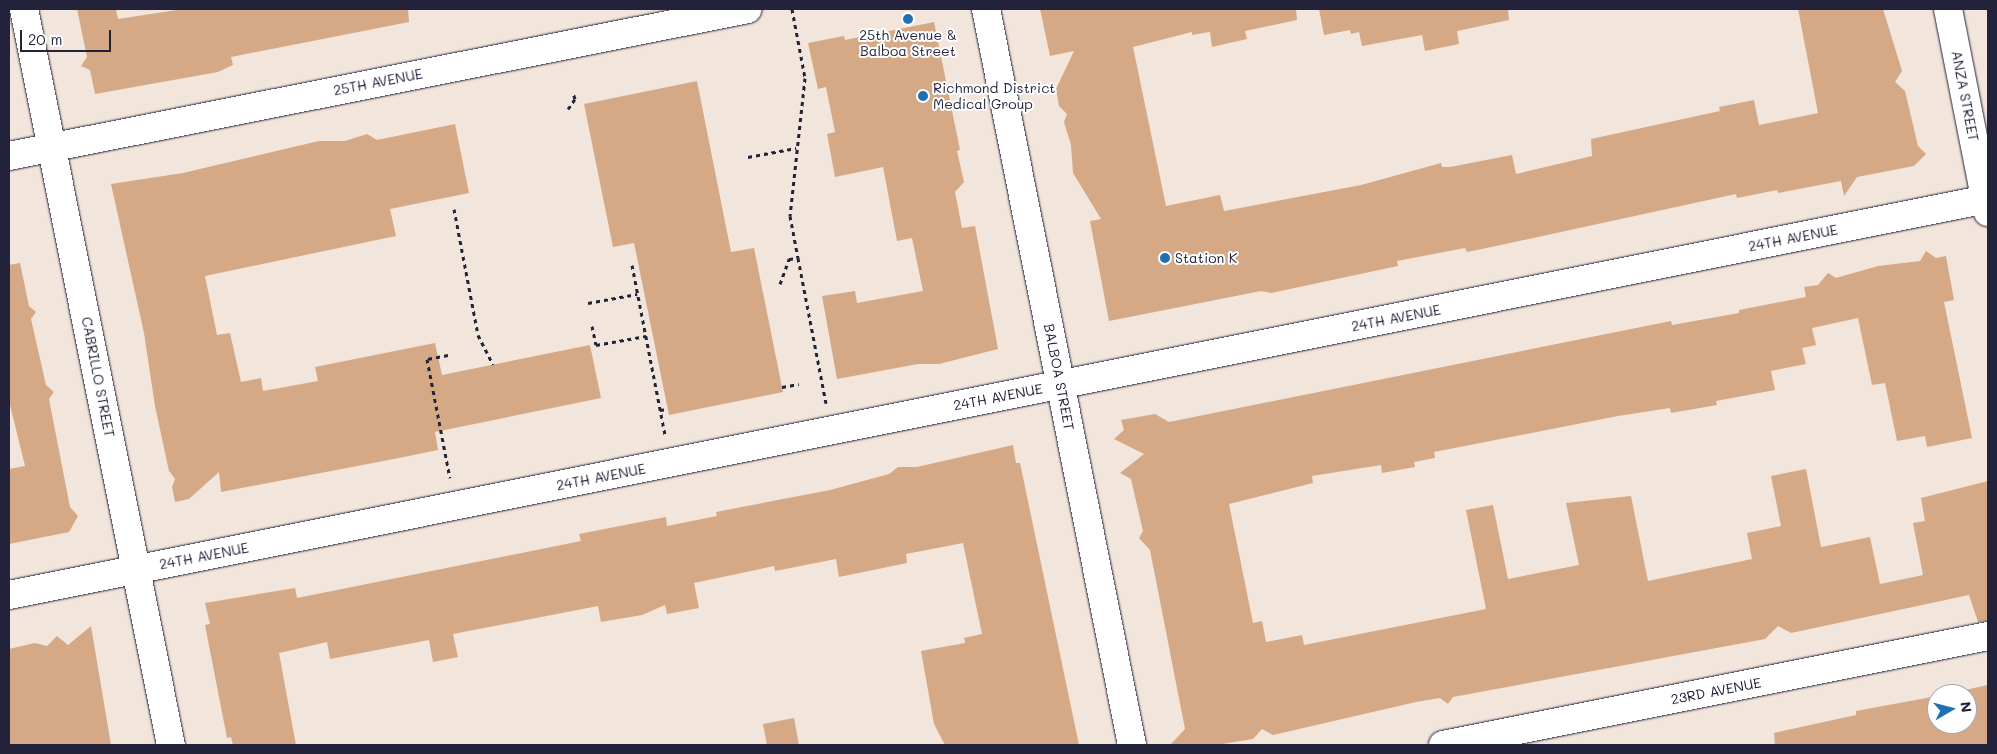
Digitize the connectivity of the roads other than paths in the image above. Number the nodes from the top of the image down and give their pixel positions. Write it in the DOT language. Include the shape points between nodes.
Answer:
graph roads {
  1 [pos="24,9"];
  2 [pos="748,9"];
  3 [pos="986,9"];
  4 [pos="1948,9"];
  5 [pos="52,147"];
  6 [pos="9,156"];
  7 [pos="1987,204"];
  8 [pos="1061,384"];
  9 [pos="136,570"];
  10 [pos="9,595"];
  11 [pos="1988,636"];
  12 [pos="171,745"];
  13 [pos="1132,745"];
  14 [pos="1443,745"];
  1 -- 5 [label="street, CABRILLO STREET"];
  2 -- 5 [label="street, 25TH AVENUE"];
  3 -- 8 [label="street, BALBOA STREET"];
  4 -- 7 [label="street, ANZA STREET"];
  5 -- 6 [label="street, 25TH AVENUE"];
  5 -- 9 [label="street, CABRILLO STREET"];
  7 -- 8 [label="street, 24TH AVENUE"];
  8 -- 9 [label="street, 24TH AVENUE"];
  8 -- 13 [label="street, BALBOA STREET"];
  9 -- 10 [label="street, 24TH AVENUE"];
  9 -- 12 [label="street, CABRILLO STREET"];
  11 -- 14 [label="street, 23RD AVENUE"];
}
